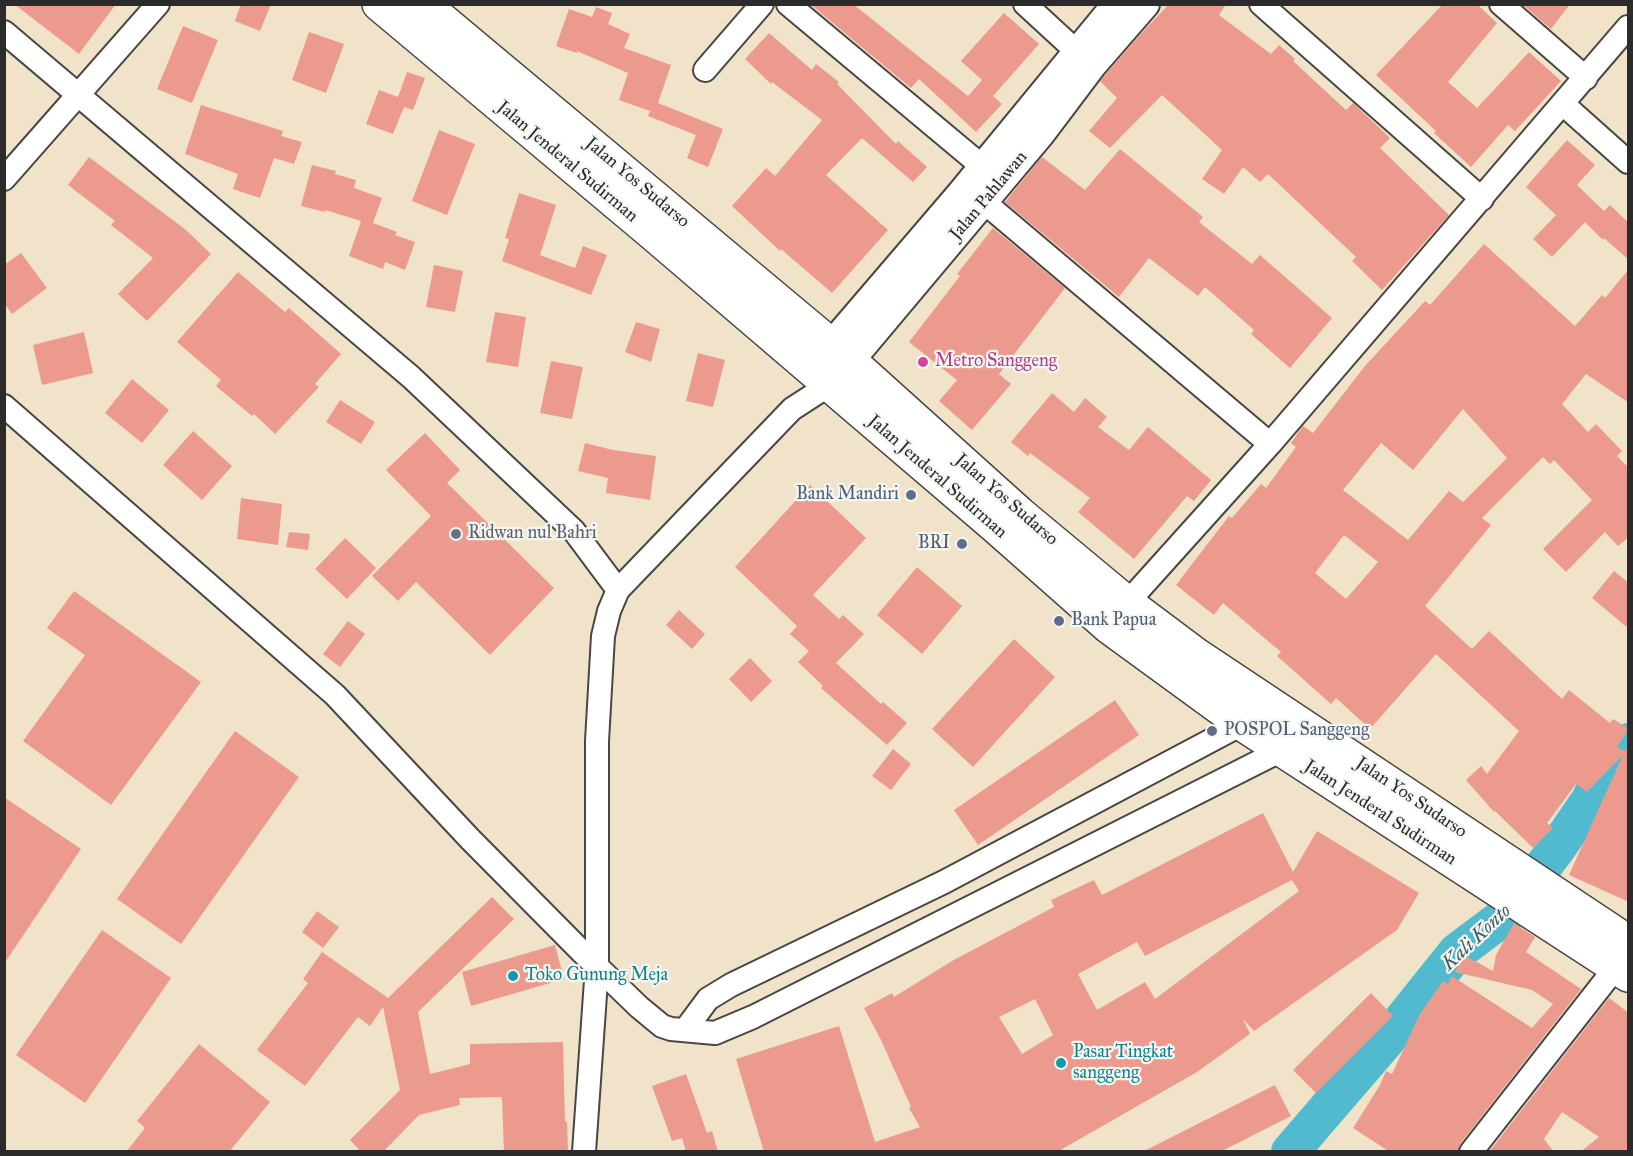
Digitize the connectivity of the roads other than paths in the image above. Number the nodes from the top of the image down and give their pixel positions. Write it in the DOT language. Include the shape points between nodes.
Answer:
graph roads {
  1 [pos="158,4"];
  2 [pos="379,4"];
  3 [pos="423,4"];
  4 [pos="762,4"];
  5 [pos="789,4"];
  6 [pos="1025,4"];
  7 [pos="1117,4"];
  8 [pos="1145,4"];
  9 [pos="1261,4"];
  10 [pos="1501,4"];
  11 [pos="1629,27"];
  12 [pos="4,32"];
  13 [pos="1085,59"];
  14 [pos="705,70"];
  15 [pos="1586,78"];
  16 [pos="78,95"];
  17 [pos="1563,104"];
  18 [pos="1629,162"];
  19 [pos="982,167"];
  20 [pos="4,179"];
  21 [pos="1482,199"];
  22 [pos="984,202"];
  23 [pos="830,365"];
  24 [pos="4,406"];
  25 [pos="1270,444"];
  26 [pos="618,590"];
  27 [pos="1127,603"];
  28 [pos="1242,724"];
  29 [pos="1282,750"];
  30 [pos="944,882"];
  31 [pos="1524,890"];
  32 [pos="961,910"];
  33 [pos="795,953"];
  34 [pos="1624,961"];
  35 [pos="597,966"];
  36 [pos="813,986"];
  37 [pos="685,1030"];
  38 [pos="584,1152"];
  39 [pos="1471,1152"];
  1 -- 16 [label="street"];
  2 -- 23 [label="highway, Jalan Jenderal Sudirman"];
  3 -- 23 [label="highway, Jalan Yos Sudarso"];
  4 -- 14 [label="street"];
  5 -- 19 [label="street"];
  6 -- 13 [label="street"];
  7 -- 13 [label="main road, Jalan Pahlawan"];
  8 -- 13 [label="main road, Jalan Pahlawan"];
  9 -- 21 [label="street"];
  10 -- 15 [label="street"];
  11 -- 15 [label="street"];
  12 -- 16 [label="street"];
  13 -- 19 [label="main road, Jalan Pahlawan"];
  13 -- 22 [label="main road, Jalan Pahlawan" via="1040,134"];
  15 -- 17 [label="street"];
  16 -- 20 [label="street"];
  16 -- 26 [label="street" via="411,377 574,531"];
  17 -- 18 [label="street"];
  17 -- 21 [label="street"];
  19 -- 23 [label="main road, Jalan Pahlawan"];
  21 -- 25 [label="street"];
  22 -- 23 [label="main road, Jalan Pahlawan"];
  22 -- 25 [label="street"];
  23 -- 26 [label="street"];
  23 -- 27 [label="highway, Jalan Yos Sudarso"];
  23 -- 28 [label="highway, Jalan Jenderal Sudirman" via="996,527 1108,627"];
  24 -- 35 [label="street" via="334,695"];
  25 -- 27 [label="street"];
  26 -- 35 [label="street" via="603,636 597,741"];
  27 -- 31 [label="highway, Jalan Yos Sudarso"];
  28 -- 29 [label="highway, Jalan Jenderal Sudirman"];
  28 -- 30 [label="street"];
  29 -- 31 [label="highway, Jalan Jenderal Sudirman"];
  29 -- 32 [label="street"];
  30 -- 32 [label="street"];
  30 -- 33 [label="street"];
  31 -- 34 [label="highway, Jalan Yos Sudarso"];
  32 -- 36 [label="street"];
  33 -- 36 [label="street"];
  33 -- 37 [label="street" via="708,999"];
  34 -- 39 [label="street"];
  35 -- 37 [label="street" via="662,1026"];
  35 -- 38 [label="street"];
  36 -- 37 [label="street" via="715,1033"];
}
